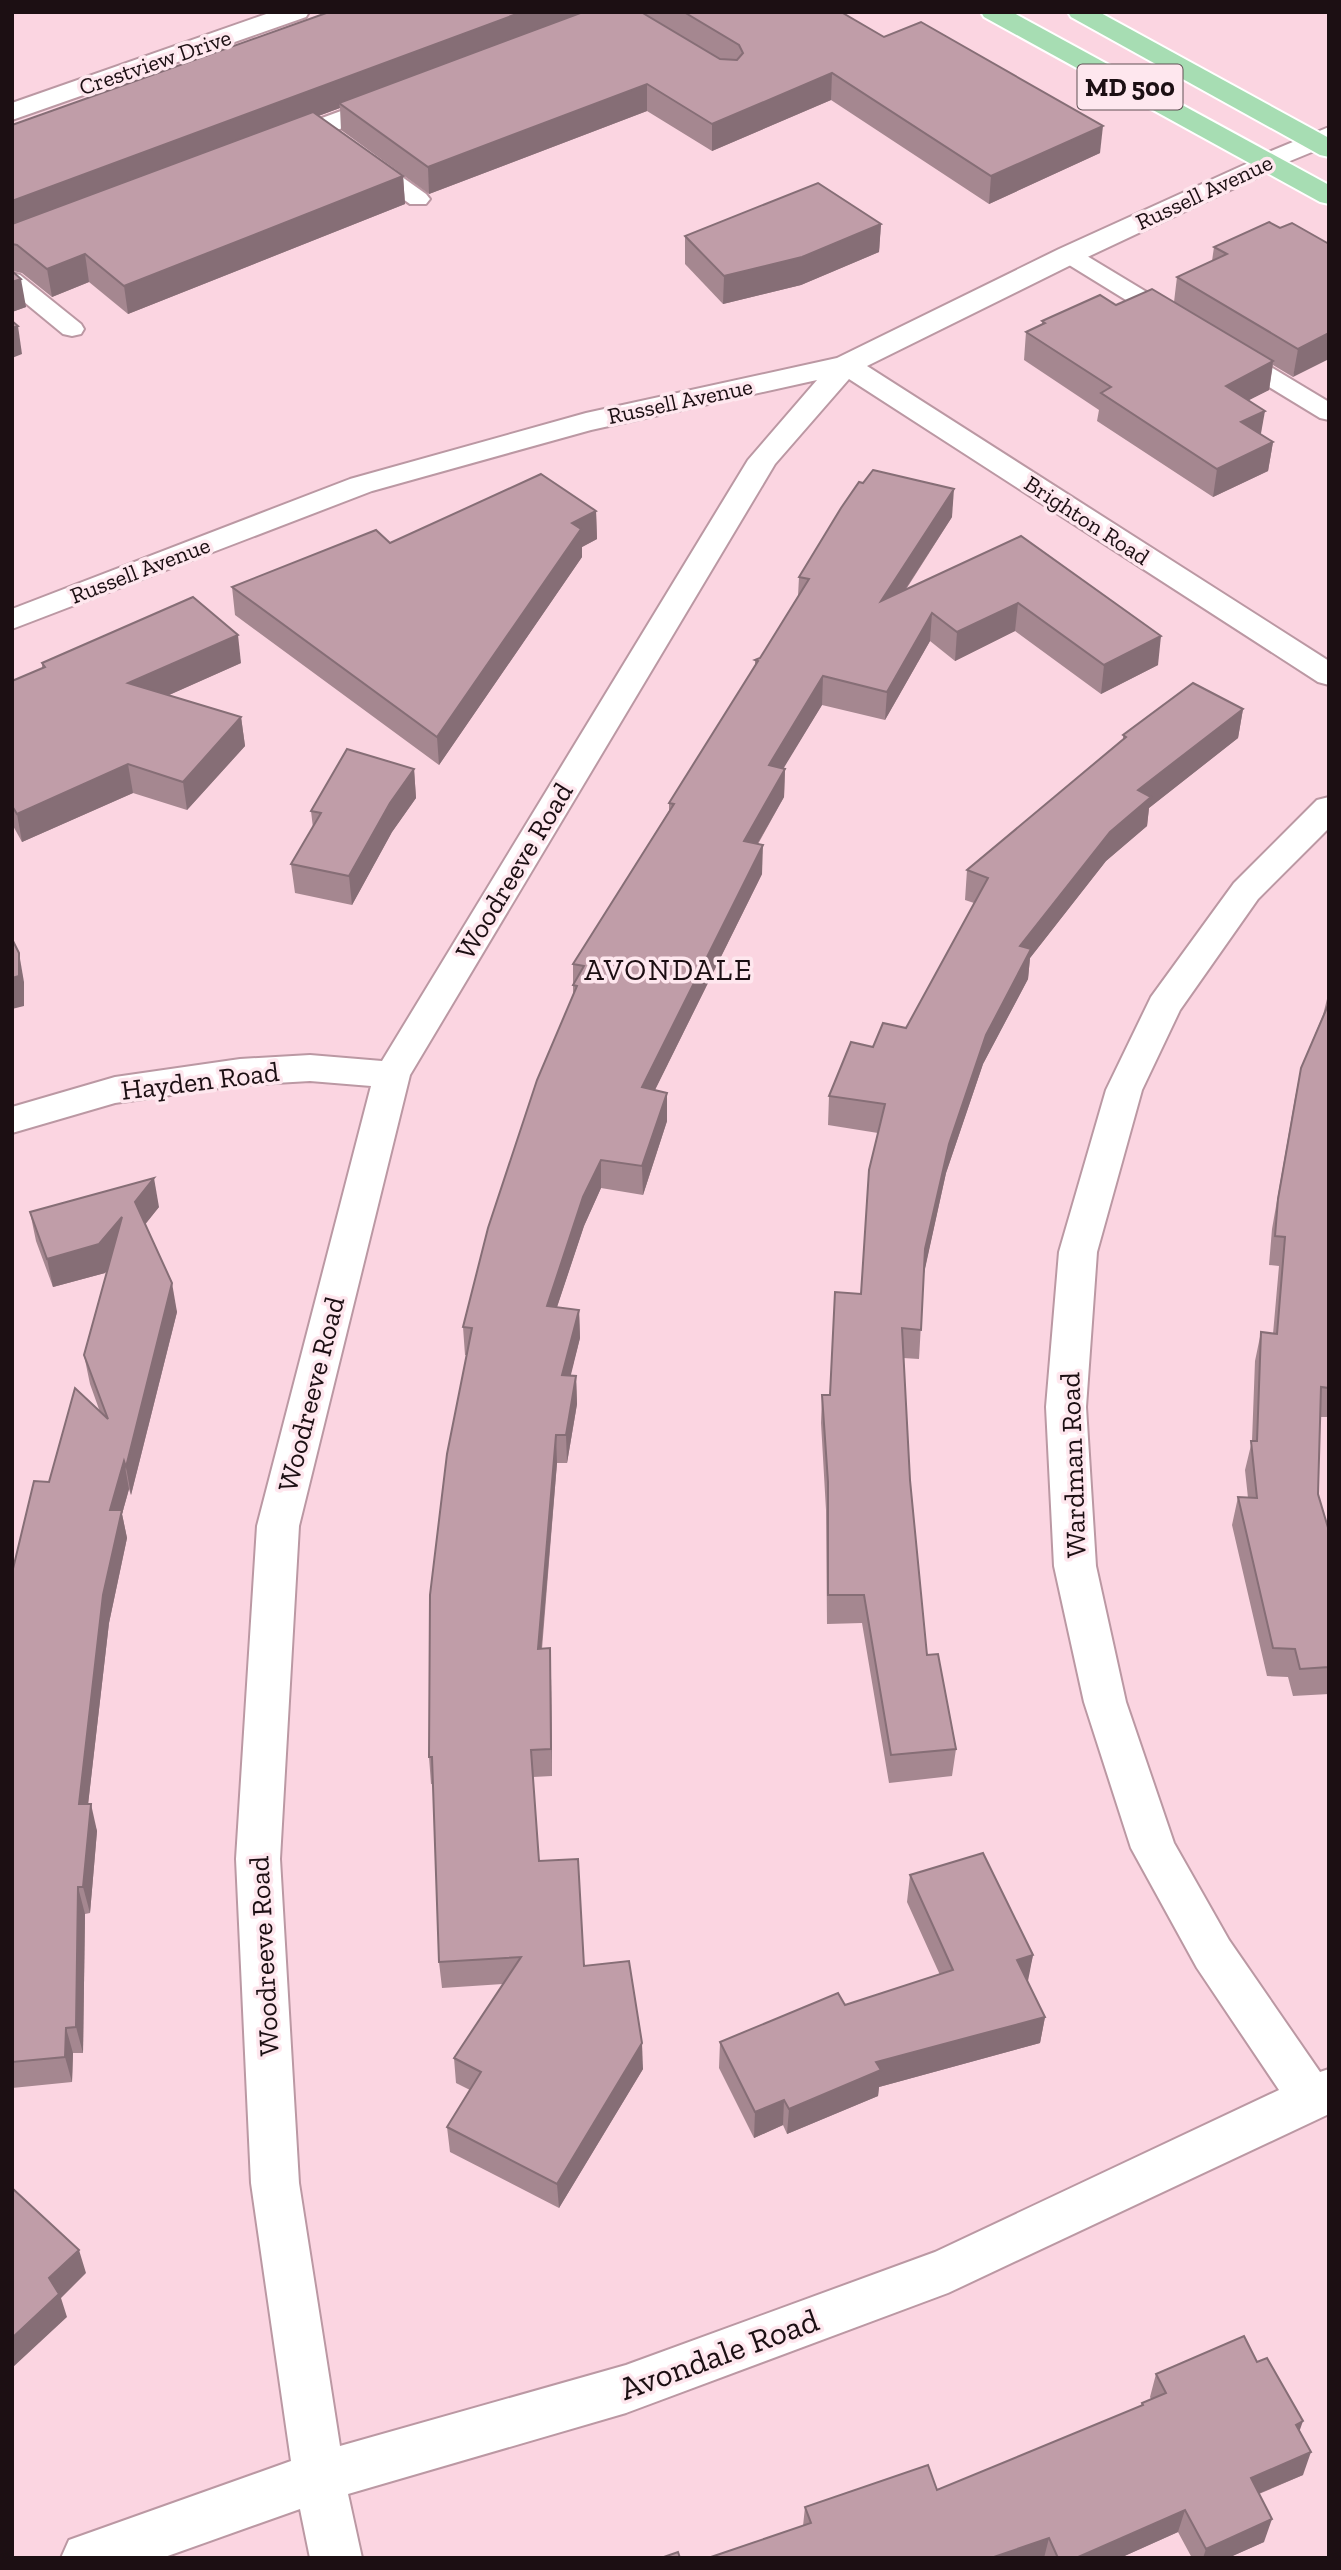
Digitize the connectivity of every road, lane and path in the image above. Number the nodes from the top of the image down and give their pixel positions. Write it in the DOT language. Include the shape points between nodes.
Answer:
graph roads {
  1 [pos="297,12"];
  2 [pos="993,12"];
  3 [pos="1080,12"];
  4 [pos="407,95"];
  5 [pos="12,112"];
  6 [pos="319,128"];
  7 [pos="1324,141"];
  8 [pos="255,152"];
  9 [pos="1268,162"];
  10 [pos="1329,196"];
  11 [pos="418,199"];
  12 [pos="1069,255"];
  13 [pos="12,280"];
  14 [pos="72,328"];
  15 [pos="846,365"];
  16 [pos="1329,413"];
  17 [pos="12,620"];
  18 [pos="1329,676"];
  19 [pos="1329,808"];
  20 [pos="392,1075"];
  21 [pos="12,1120"];
  22 [pos="1320,2094"];
  23 [pos="319,2477"];
  24 [pos="87,2558"];
  25 [pos="336,2558"];
  1 -- 5 [label="street, Crestview Drive"];
  2 -- 9 [label="main road, MD 500"];
  3 -- 7 [label="main road, MD 500"];
  4 -- 6 [label="street"];
  6 -- 8 [label="street"];
  6 -- 11 [label="lane"];
  7 -- 9 [label="street, Russell Avenue"];
  9 -- 10 [label="main road, MD 500"];
  9 -- 12 [label="street, Russell Avenue"];
  12 -- 15 [label="street, Russell Avenue"];
  12 -- 16 [label="lane"];
  13 -- 14 [label="lane"];
  15 -- 17 [label="street, Russell Avenue" via="586,422 361,485"];
  15 -- 18 [label="street, Brighton Road"];
  15 -- 20 [label="street, Woodreeve Road" via="763,460"];
  19 -- 22 [label="street, Wardman Road" via="1246,891 1164,1006 1124,1090 1078,1252 1066,1407 1075,1566 1105,1702 1153,1848 1213,1954"];
  20 -- 21 [label="street, Hayden Road" via="310,1069 240,1072 115,1090"];
  20 -- 23 [label="street, Woodreeve Road" via="278,1526 258,1859 275,2183"];
  22 -- 23 [label="street, Avondale Road" via="948,2270 626,2389"];
  23 -- 24 [label="street, Avondale Road"];
  23 -- 25 [label="street, Woodreeve Road"];
}
